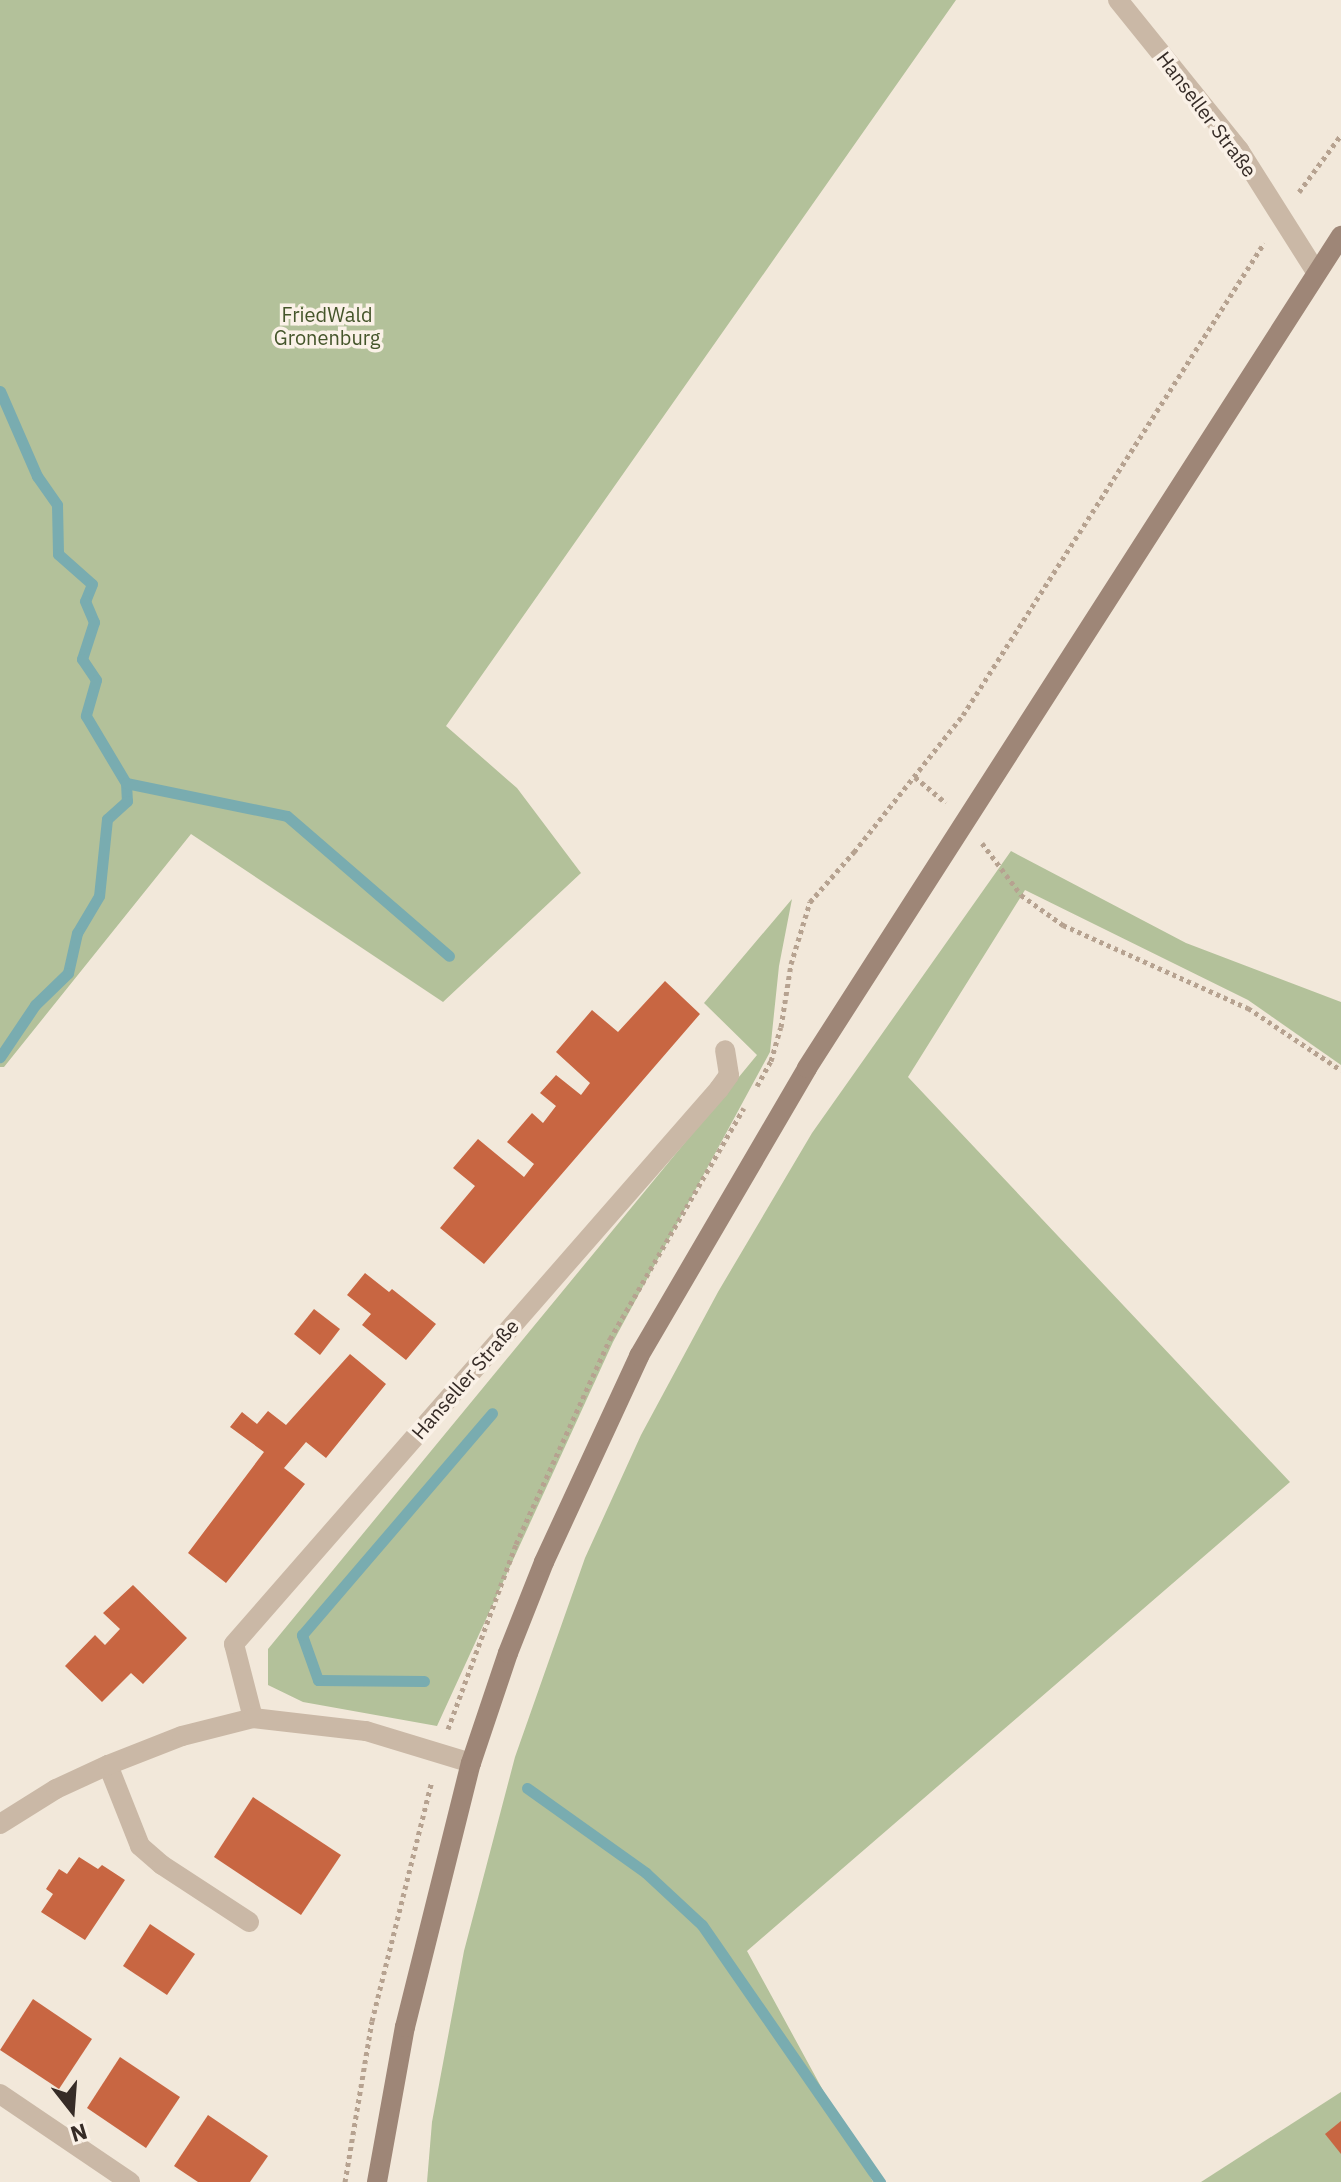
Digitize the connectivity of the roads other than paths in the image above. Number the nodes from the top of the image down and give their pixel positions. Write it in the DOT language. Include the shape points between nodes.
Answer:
graph roads {
  1 [pos="1118,0"];
  2 [pos="1341,236"];
  3 [pos="1316,272"];
  4 [pos="725,1050"];
  5 [pos="253,1718"];
  6 [pos="471,1763"];
  7 [pos="108,1765"];
  8 [pos="0,1824"];
  9 [pos="249,1922"];
  10 [pos="0,2094"];
  11 [pos="130,2182"];
  12 [pos="377,2182"];
  1 -- 3 [label="street, Hanseller Straße" via="1239,150"];
  2 -- 3 [label="main road"];
  3 -- 6 [label="main road" via="807,1068 639,1356 539,1575"];
  4 -- 5 [label="street, Hanseller Straße" via="729,1075 719,1089 234,1644"];
  5 -- 6 [label="street" via="366,1731"];
  5 -- 7 [label="street" via="182,1736"];
  6 -- 12 [label="main road" via="405,2027"];
  7 -- 8 [label="street"];
  7 -- 9 [label="street" via="140,1846"];
  10 -- 11 [label="street"];
}
